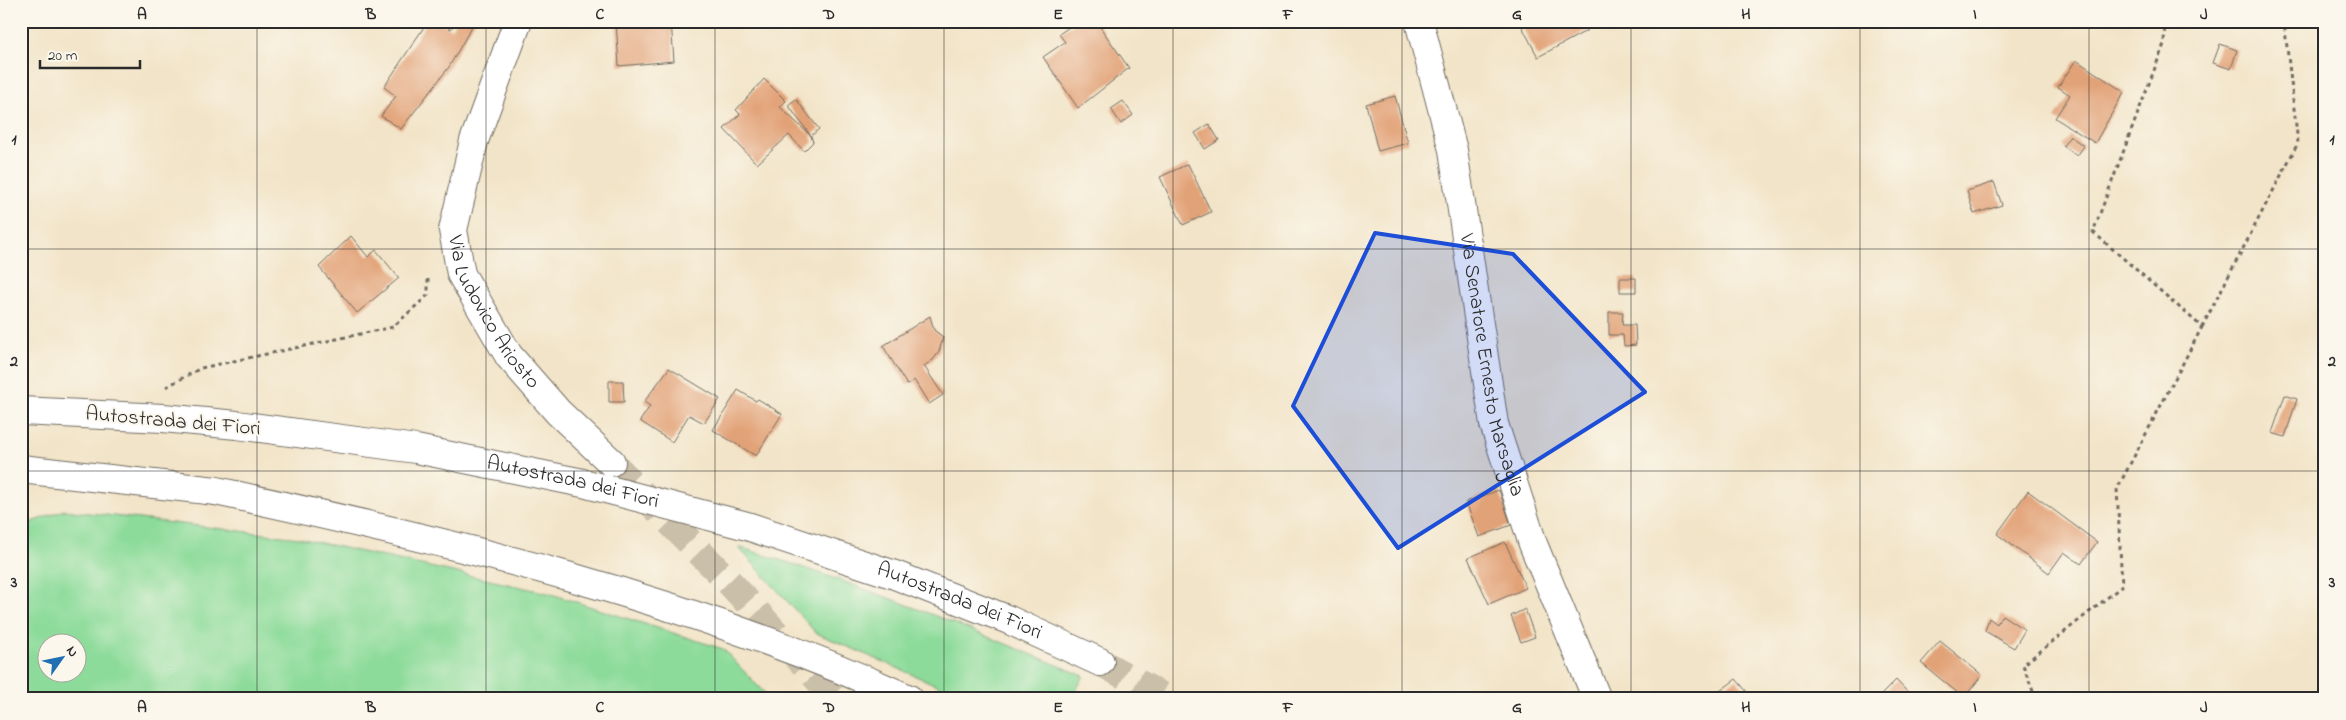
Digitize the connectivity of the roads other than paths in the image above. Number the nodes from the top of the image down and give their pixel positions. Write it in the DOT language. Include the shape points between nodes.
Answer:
graph roads {
  1 [pos="518,21"];
  2 [pos="1419,21"];
  3 [pos="21,411"];
  4 [pos="611,462"];
  5 [pos="21,469"];
  6 [pos="1100,662"];
  7 [pos="909,699"];
  8 [pos="1597,699"];
  1 -- 4 [label="main road, Via Ludovico Ariosto" via="474,142 453,230 461,274 509,356 558,412"];
  2 -- 8 [label="main road, Via Senatore Ernesto Marsaglia" via="1453,150 1494,424 1532,544"];
  3 -- 6 [label="main road, Autostrada dei Fiori, bridge" via="163,418 416,448 583,484 747,526 904,579 1009,620"];
  5 -- 7 [label="main road, bridge" via="216,491 386,528 567,575 715,622"];
}
